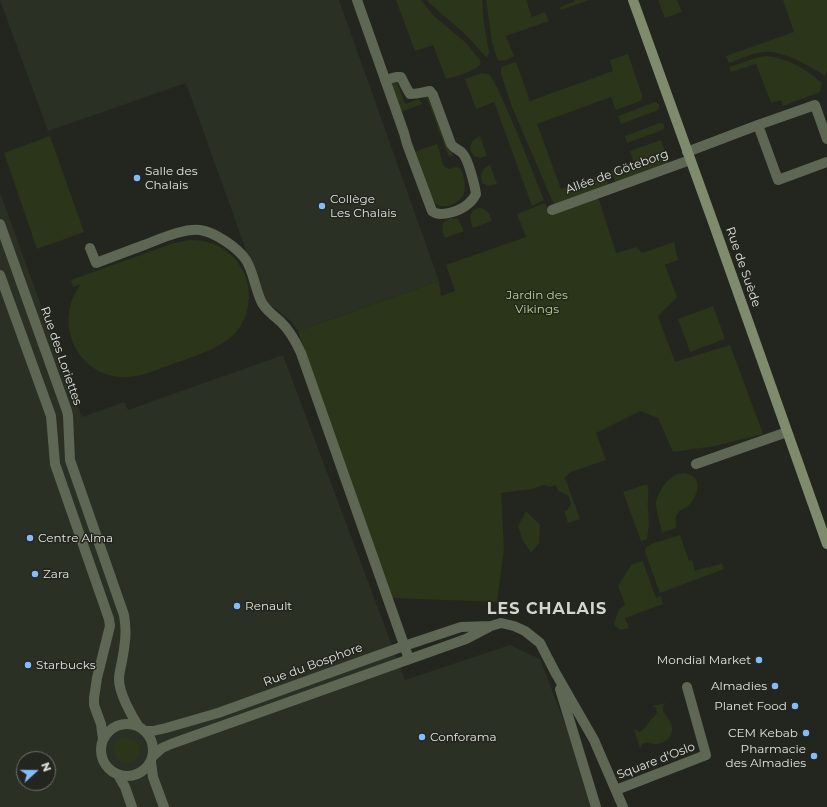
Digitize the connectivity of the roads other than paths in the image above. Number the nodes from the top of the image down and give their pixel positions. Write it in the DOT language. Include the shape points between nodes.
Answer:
graph roads {
  1 [pos="357,0"];
  2 [pos="633,0"];
  3 [pos="385,80"];
  4 [pos="758,125"];
  5 [pos="827,139"];
  6 [pos="689,156"];
  7 [pos="827,162"];
  8 [pos="552,210"];
  9 [pos="0,224"];
  10 [pos="90,248"];
  11 [pos="0,274"];
  12 [pos="787,432"];
  13 [pos="696,464"];
  14 [pos="827,544"];
  15 [pos="490,626"];
  16 [pos="404,646"];
  17 [pos="409,659"];
  18 [pos="554,672"];
  19 [pos="687,687"];
  20 [pos="142,729"];
  21 [pos="103,739"];
  22 [pos="152,759"];
  23 [pos="118,775"];
  24 [pos="616,790"];
  25 [pos="132,807"];
  26 [pos="164,807"];
  27 [pos="596,807"];
  28 [pos="623,807"];
  1 -- 3 [label="street"];
  2 -- 6 [label="main road, Rue de Suède"];
  3 -- 3 [label="street" via="432,211 440,214 461,209 476,194 474,185 465,156 451,144 433,95 430,91 410,94 401,78"];
  4 -- 5 [label="street, Allée de Göteborg" via="815,105"];
  4 -- 6 [label="street, Allée de Göteborg"];
  4 -- 7 [label="street" via="778,180"];
  6 -- 8 [label="street, Allée de Göteborg"];
  6 -- 12 [label="main road, Rue de Suède"];
  9 -- 20 [label="street, Rue des Loriettes" via="67,411 70,460 124,615 126,627 120,687 131,716"];
  10 -- 16 [label="street" via="96,263 171,235 201,230 224,240 246,260 261,301 271,315 286,328 301,353"];
  11 -- 21 [label="street" via="51,416 55,464 109,619 110,626 94,698"];
  12 -- 13 [label="street"];
  12 -- 14 [label="main road, Rue de Suède"];
  15 -- 16 [label="street, Rue du Bosphore" via="460,626"];
  15 -- 17 [label="street, Rue du Bosphore" via="466,639"];
  15 -- 18 [label="street, Rue du Bosphore" via="501,623 525,631 540,643"];
  16 -- 17 [label="street"];
  16 -- 20 [label="street, Rue du Bosphore" via="218,713 153,731"];
  17 -- 22 [label="street, Rue du Bosphore" via="171,744 162,748"];
  18 -- 24 [label="street, Rue du Bosphore" via="594,740"];
  18 -- 27 [label="street, Rue du Bosphore"];
  19 -- 24 [label="street, Square d'Oslo" via="706,755"];
  20 -- 21 [label="street" via="129,724 118,726"];
  20 -- 22 [label="street" via="150,736 152,742"];
  21 -- 23 [label="street" via="101,745 105,764 111,772"];
  22 -- 23 [label="street" via="144,770 136,774"];
  22 -- 26 [label="street" via="153,777"];
  23 -- 25 [label="street"];
  24 -- 28 [label="street, Rue du Bosphore"];
}
